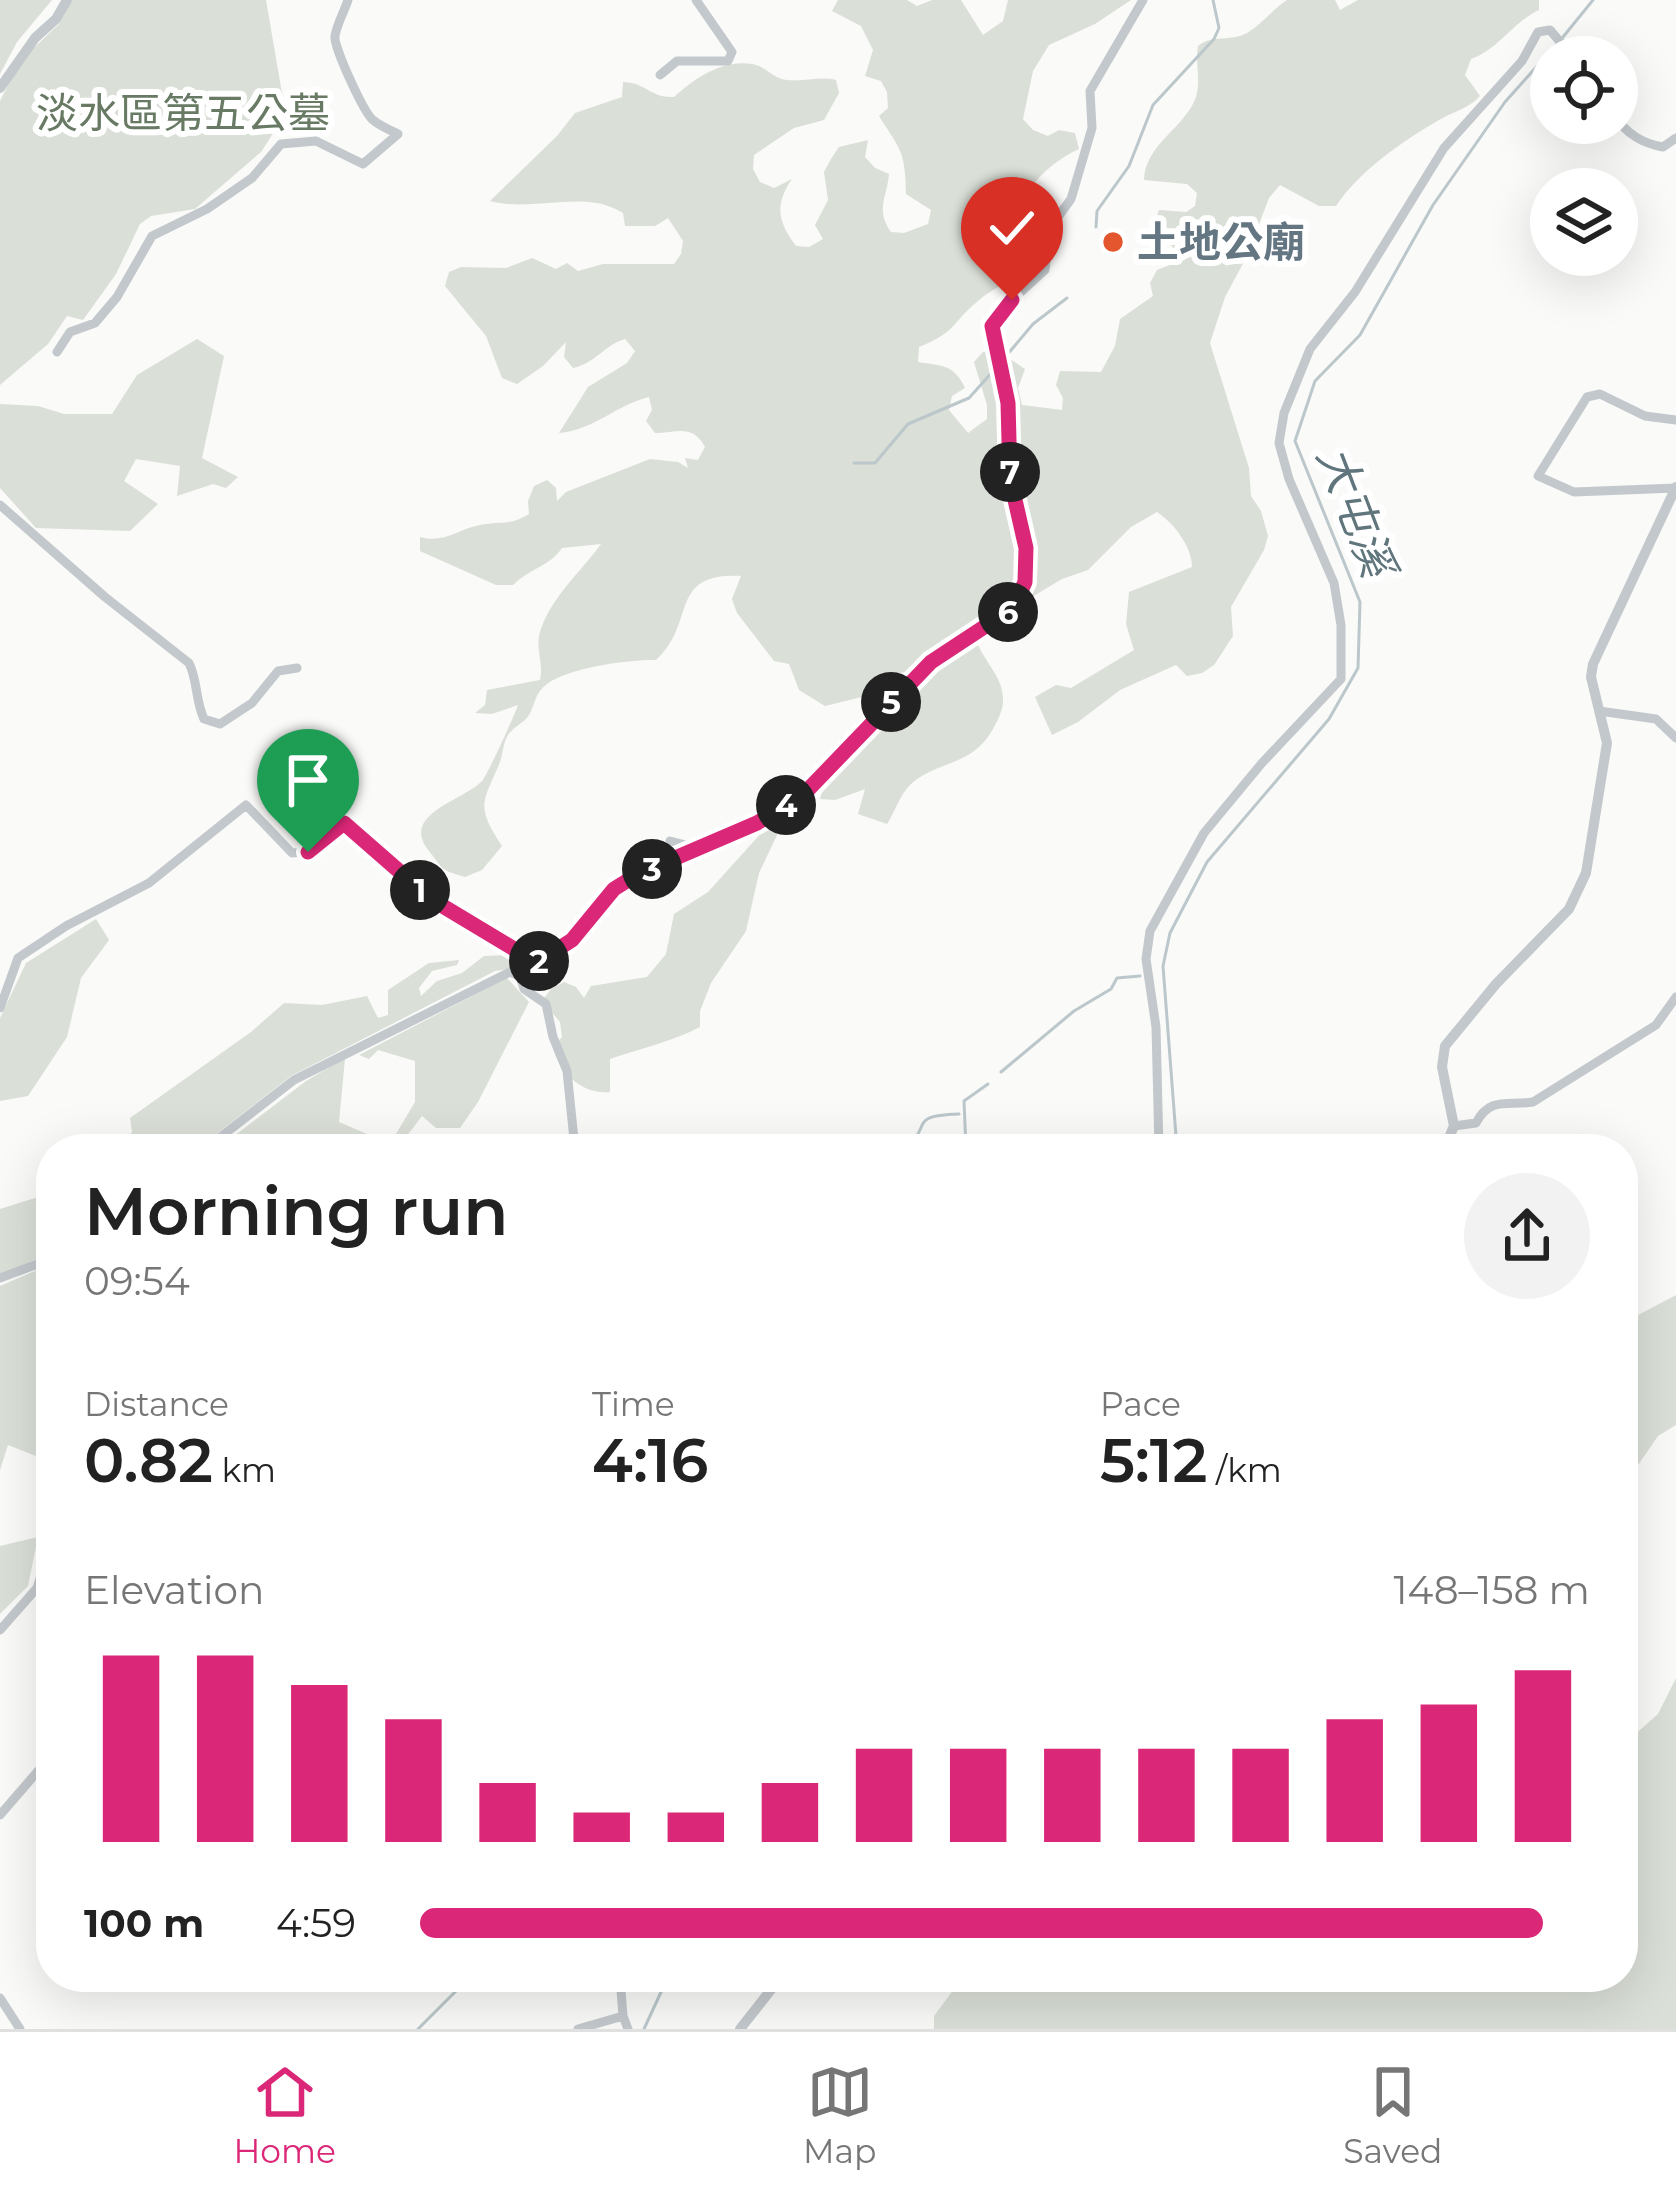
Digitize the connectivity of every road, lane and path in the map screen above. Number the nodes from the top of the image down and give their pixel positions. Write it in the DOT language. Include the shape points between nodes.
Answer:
graph roads {
  1 [pos="67,0"];
  2 [pos="348,0"];
  3 [pos="696,0"];
  4 [pos="1143,0"];
  5 [pos="1530,46"];
  6 [pos="660,74"];
  7 [pos="0,88"];
  8 [pos="1638,137"];
  9 [pos="1676,138"];
  10 [pos="56,352"];
  11 [pos="1676,420"];
  12 [pos="1676,487"];
  13 [pos="0,505"];
  14 [pos="298,668"];
  15 [pos="1599,710"];
  16 [pos="1676,738"];
  17 [pos="670,841"];
  18 [pos="701,849"];
  19 [pos="530,967"];
  20 [pos="520,976"];
  21 [pos="1676,997"];
  22 [pos="0,1008"];
  23 [pos="1454,1126"];
  24 [pos="224,1134"];
  25 [pos="573,1134"];
  26 [pos="1159,1134"];
  27 [pos="1451,1134"];
  28 [pos="36,1264"];
  29 [pos="0,1278"];
  30 [pos="36,1589"];
  31 [pos="0,1630"];
  32 [pos="36,1773"];
  33 [pos="0,1815"];
  34 [pos="621,1992"];
  35 [pos="769,1992"];
  36 [pos="0,1998"];
  37 [pos="623,2016"];
  38 [pos="20,2029"];
  39 [pos="578,2029"];
  40 [pos="628,2029"];
  41 [pos="740,2029"];
  1 -- 7 [label="street"];
  2 -- 10 [label="street" via="334,38 338,56 359,104 398,134 363,164 316,141 281,144 252,178 152,236 95,323 70,332"];
  3 -- 6 [label="street" via="731,52 728,61 677,61"];
  4 -- 18 [label="street" via="1090,91 1092,128 1071,199 1050,228 1046,270 992,326 1026,548 1025,582 1013,608 931,662 802,796"];
  5 -- 26 [label="street" via="1444,148 1310,349 1284,413 1280,443 1289,479 1334,583 1341,679 1204,832 1150,931"];
  8 -- 9 [label="street" via="1663,147"];
  11 -- 12 [label="street" via="1645,416 1600,394 1587,397 1538,476 1574,492"];
  12 -- 15 [label="street" via="1593,664"];
  13 -- 14 [label="street" via="189,663 204,719 220,724 252,703 278,670"];
  15 -- 16 [label="street" via="1656,719"];
  15 -- 23 [label="street" via="1604,783 1586,873 1569,909 1445,1046"];
  17 -- 18 [label="street"];
  18 -- 19 [label="street" via="614,889 572,940"];
  19 -- 20 [label="street"];
  19 -- 22 [label="street" via="519,952 431,899 344,823 308,852 292,853 246,806 149,883 18,958"];
  20 -- 24 [label="street" via="510,972 294,1080"];
  20 -- 25 [label="street" via="546,1004 567,1071"];
  21 -- 23 [label="street" via="1656,1025 1533,1102 1502,1100 1476,1123"];
  23 -- 27 [label="street"];
  28 -- 29 [label="street"];
  30 -- 31 [label="street"];
  32 -- 33 [label="street"];
  34 -- 37 [label="street"];
  35 -- 41 [label="street"];
  36 -- 38 [label="street"];
  37 -- 39 [label="street"];
  37 -- 40 [label="street"];
}
